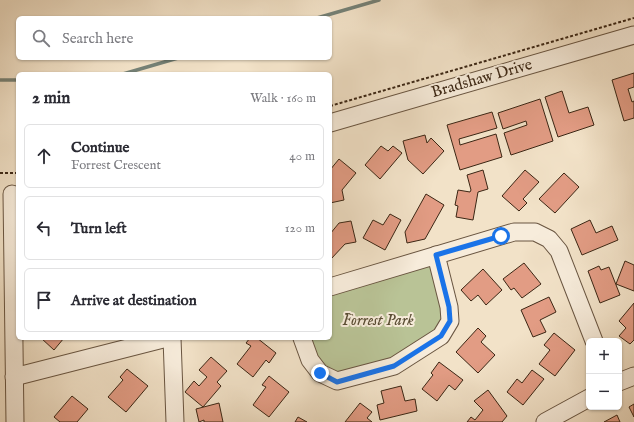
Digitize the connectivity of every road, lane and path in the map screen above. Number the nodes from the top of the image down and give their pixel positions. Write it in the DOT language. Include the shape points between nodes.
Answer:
graph roads {
  1 [pos="634,18"];
  2 [pos="634,36"];
  3 [pos="332,105"];
  4 [pos="332,122"];
  5 [pos="0,173"];
  6 [pos="16,173"];
  7 [pos="10,194"];
  8 [pos="436,255"];
  9 [pos="332,286"];
  10 [pos="593,338"];
  11 [pos="159,340"];
  12 [pos="172,340"];
  13 [pos="303,340"];
  14 [pos="634,376"];
  15 [pos="14,377"];
  16 [pos="622,381"];
  17 [pos="586,400"];
  18 [pos="15,422"];
  19 [pos="175,422"];
  20 [pos="545,422"];
  1 -- 3 [label="path"];
  2 -- 4 [label="street, Bradshaw Drive"];
  5 -- 6 [label="path"];
  7 -- 15 [label="street"];
  8 -- 9 [label="street"];
  8 -- 10 [label="street" via="514,232 535,232 549,239 560,251"];
  8 -- 13 [label="street" via="450,321 441,336 394,366 337,382 320,373 310,360"];
  11 -- 15 [label="street"];
  12 -- 19 [label="street"];
  14 -- 16 [label="street"];
  15 -- 18 [label="street"];
  17 -- 20 [label="street"];
}
